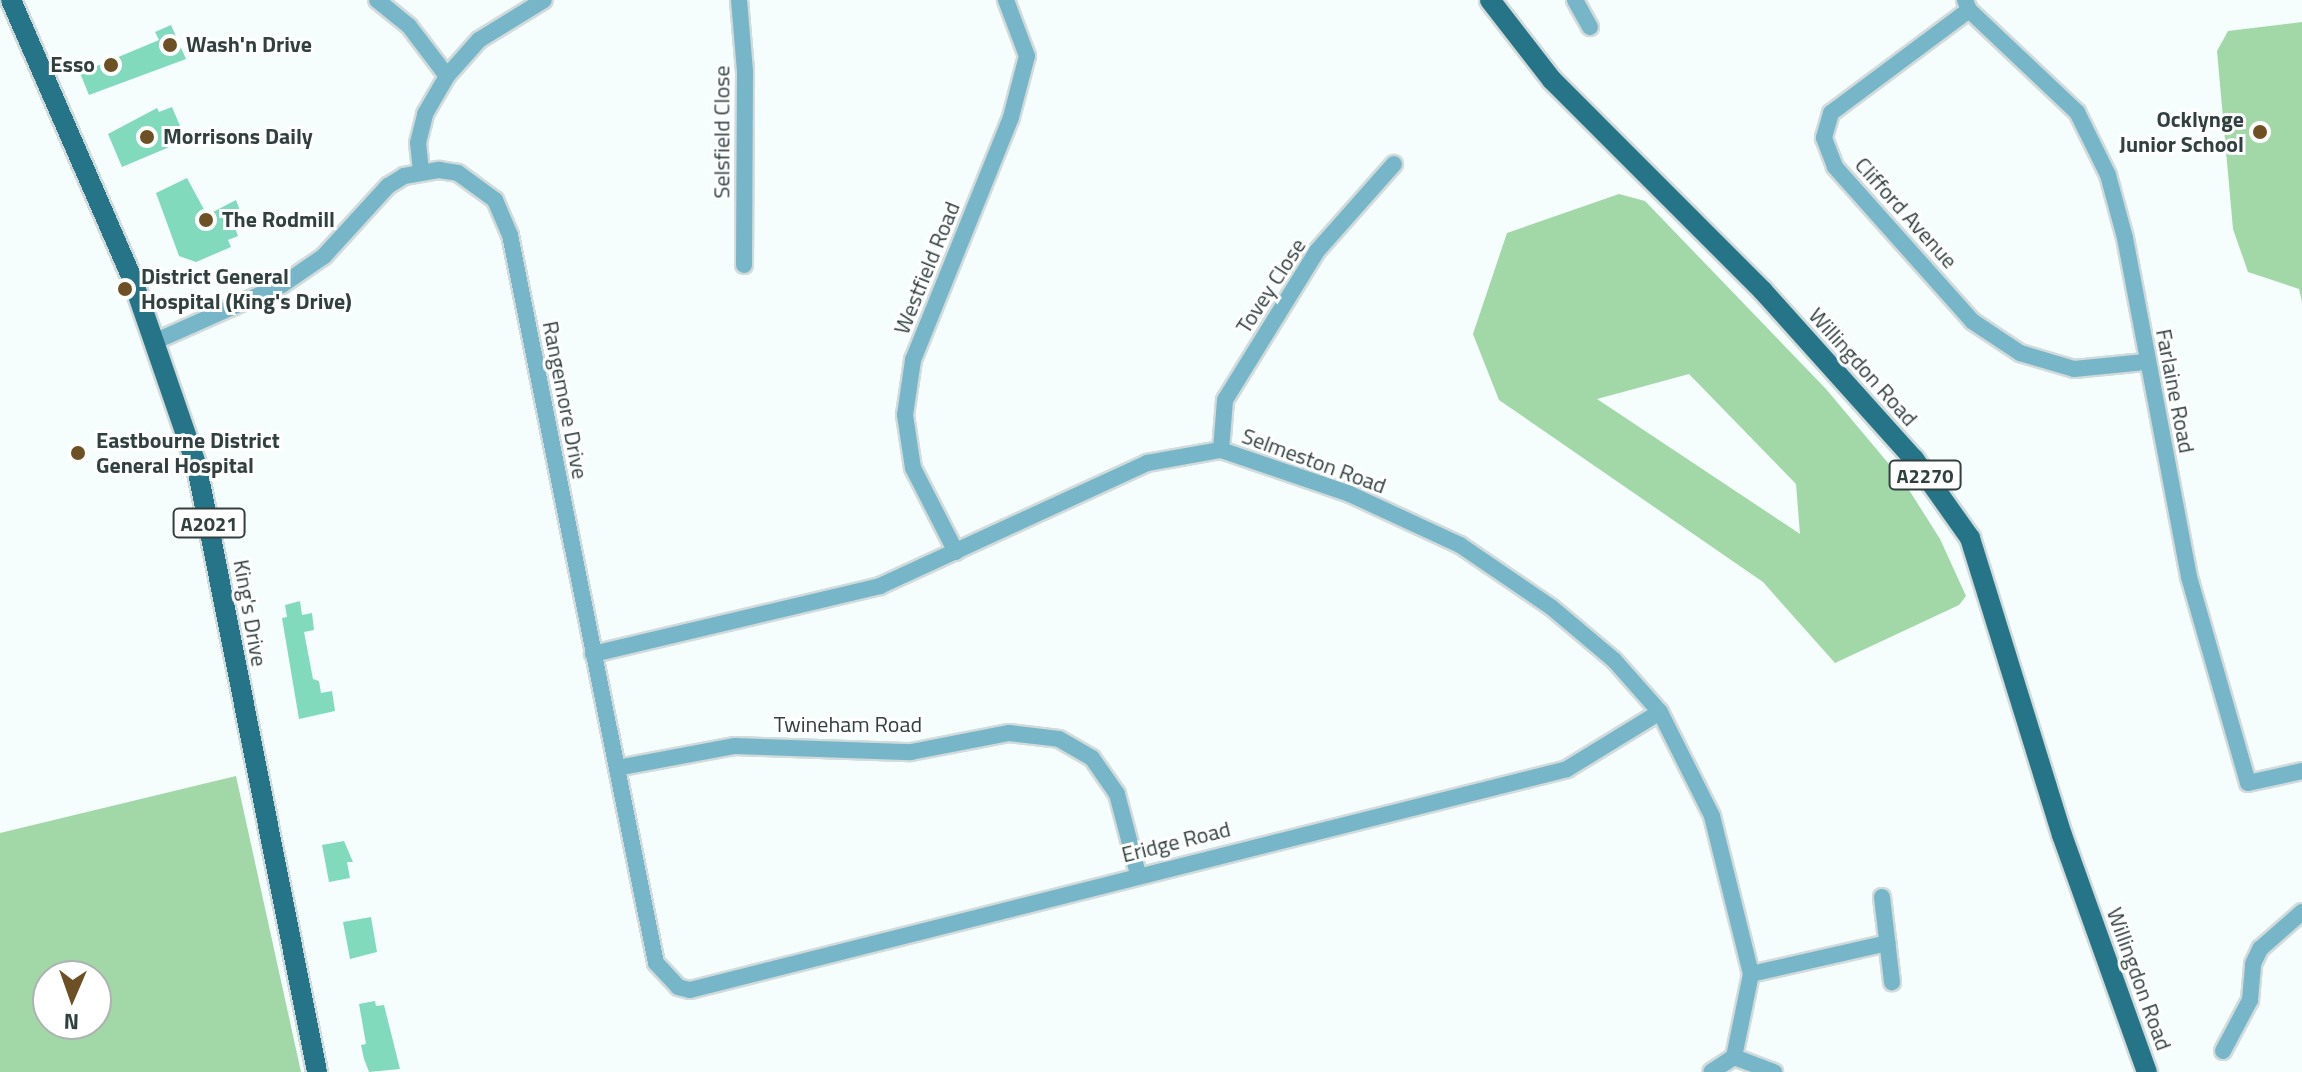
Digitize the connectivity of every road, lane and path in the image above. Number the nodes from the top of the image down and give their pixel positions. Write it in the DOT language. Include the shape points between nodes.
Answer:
graph roads {
  1 [pos="11,0"];
  2 [pos="377,0"];
  3 [pos="544,0"];
  4 [pos="739,0"];
  5 [pos="1006,0"];
  6 [pos="1490,0"];
  7 [pos="1575,0"];
  8 [pos="1967,5"];
  9 [pos="1590,27"];
  10 [pos="447,76"];
  11 [pos="1394,164"];
  12 [pos="421,171"];
  13 [pos="744,265"];
  14 [pos="156,341"];
  15 [pos="2145,362"];
  16 [pos="1221,450"];
  17 [pos="956,552"];
  18 [pos="593,654"];
  19 [pos="1660,712"];
  20 [pos="617,768"];
  21 [pos="2302,771"];
  22 [pos="1138,874"];
  23 [pos="1882,897"];
  24 [pos="2302,912"];
  25 [pos="1888,943"];
  26 [pos="1751,974"];
  27 [pos="1892,982"];
  28 [pos="690,990"];
  29 [pos="2223,1051"];
  30 [pos="1734,1057"];
  31 [pos="317,1072"];
  32 [pos="1711,1072"];
  33 [pos="1774,1072"];
  34 [pos="2147,1072"];
  1 -- 14 [label="main road, King's Drive / A2021"];
  2 -- 10 [label="street" via="409,26"];
  3 -- 10 [label="street" via="479,40"];
  4 -- 13 [label="street, Selsfield Close" via="745,72"];
  5 -- 17 [label="street, Westfield Road" via="1027,56 1011,117 913,360 905,415 913,468"];
  6 -- 34 [label="main road, Willingdon Road / A2270" via="1552,80 1763,291 1914,459 1970,538 2062,835"];
  7 -- 9 [label="street"];
  8 -- 15 [label="street, Farlaine Road" via="2077,112 2108,175 2122,225"];
  8 -- 15 [label="street, Clifford Avenue" via="1831,113 1824,138 1835,167 1972,321 2020,353 2074,369"];
  10 -- 12 [label="street" via="425,114 418,143"];
  11 -- 16 [label="street, Tovey Close" via="1317,251 1225,400"];
  12 -- 14 [label="street" via="388,186 324,256 282,285"];
  12 -- 18 [label="street, Rangemore Drive" via="449,171 473,180 495,200 510,235"];
  14 -- 31 [label="main road, King's Drive / A2021" via="197,467"];
  15 -- 21 [label="street, Farlaine Road" via="2189,577 2248,783"];
  16 -- 17 [label="street, Selmeston Road" via="1147,463"];
  16 -- 19 [label="street, Selmeston Road" via="1350,494 1460,545 1551,607 1614,660"];
  17 -- 18 [label="street, Selmeston Road" via="880,586"];
  18 -- 20 [label="street, Rangemore Drive"];
  19 -- 22 [label="street, Eridge Road" via="1567,769"];
  19 -- 26 [label="street, Selmeston Road" via="1712,816"];
  20 -- 22 [label="street, Twineham Road" via="735,746 911,752 1009,733 1059,739 1092,758 1117,794"];
  20 -- 28 [label="street, Rangemore Drive" via="656,963 678,987"];
  22 -- 28 [label="street, Eridge Road"];
  23 -- 25 [label="street"];
  24 -- 29 [label="street" via="2260,949 2250,1000"];
  25 -- 26 [label="street"];
  25 -- 27 [label="street"];
  26 -- 30 [label="street, Selmeston Road"];
  30 -- 32 [label="street"];
  30 -- 33 [label="street"];
}
